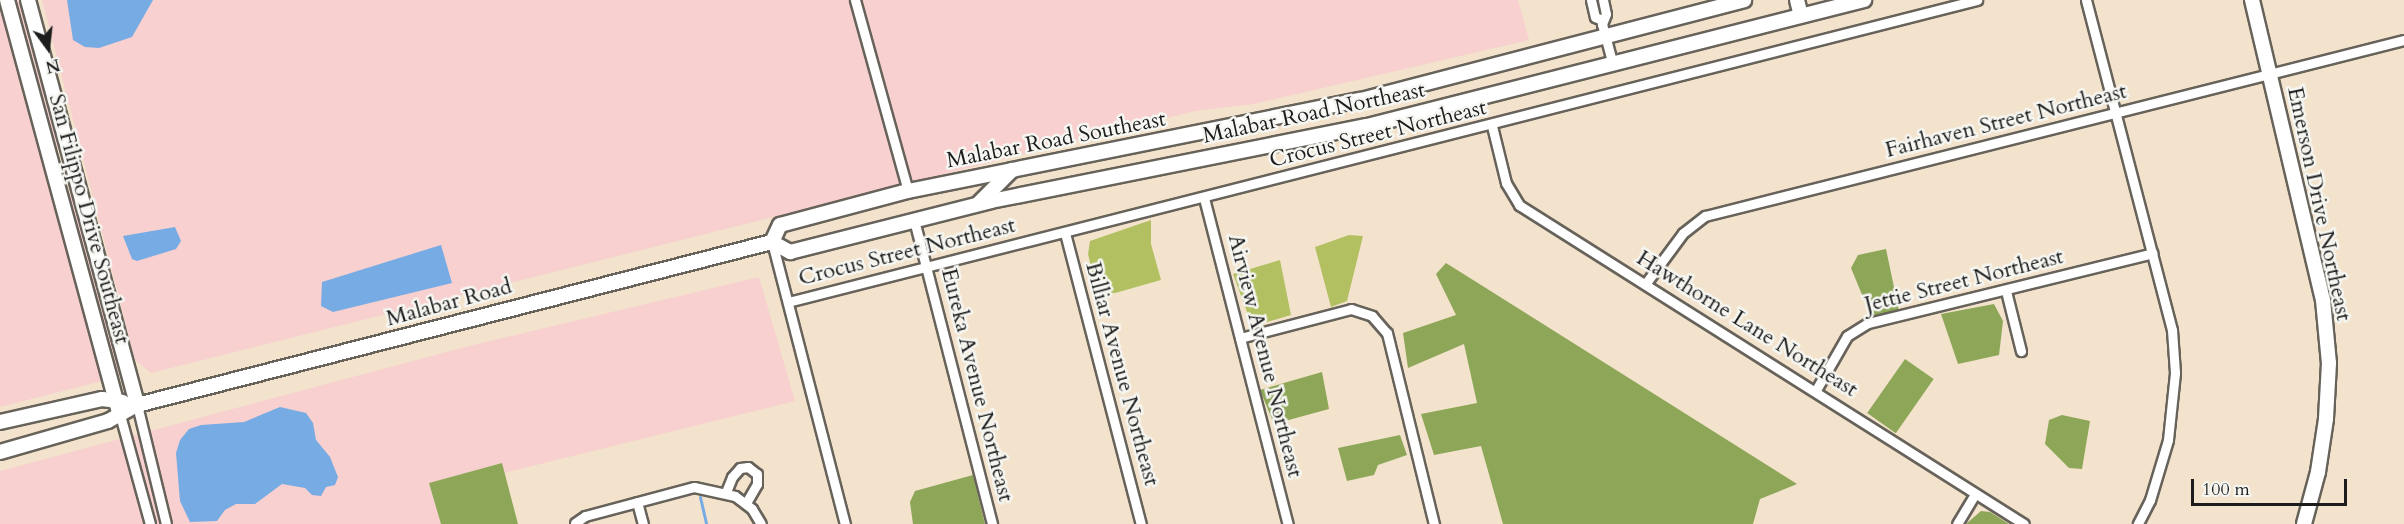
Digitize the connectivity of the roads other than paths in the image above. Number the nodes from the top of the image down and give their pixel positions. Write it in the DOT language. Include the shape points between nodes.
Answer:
graph roads {
  1 [pos="7,0"];
  2 [pos="28,0"];
  3 [pos="855,0"];
  4 [pos="1591,0"];
  5 [pos="1603,0"];
  6 [pos="1744,0"];
  7 [pos="1797,0"];
  8 [pos="1864,0"];
  9 [pos="1977,0"];
  10 [pos="2086,0"];
  11 [pos="2252,0"];
  12 [pos="1801,16"];
  13 [pos="1602,20"];
  14 [pos="1606,37"];
  15 [pos="2404,40"];
  16 [pos="1613,65"];
  17 [pos="2269,75"];
  18 [pos="2118,114"];
  19 [pos="1492,126"];
  20 [pos="46,144"];
  21 [pos="53,167"];
  22 [pos="75,170"];
  23 [pos="1012,170"];
  24 [pos="908,191"];
  25 [pos="1204,198"];
  26 [pos="978,205"];
  27 [pos="86,208"];
  28 [pos="914,220"];
  29 [pos="1065,233"];
  30 [pos="772,242"];
  31 [pos="2153,253"];
  32 [pos="927,266"];
  33 [pos="1646,284"];
  34 [pos="2006,291"];
  35 [pos="788,302"];
  36 [pos="1240,338"];
  37 [pos="2021,351"];
  38 [pos="1816,390"];
  39 [pos="137,405"];
  40 [pos="119,408"];
  41 [pos="0,422"];
  42 [pos="0,452"];
  43 [pos="726,492"];
  44 [pos="1975,495"];
  45 [pos="637,502"];
  46 [pos="746,503"];
  47 [pos="575,523"];
  48 [pos="150,524"];
  49 [pos="166,524"];
  50 [pos="643,524"];
  51 [pos="761,524"];
  52 [pos="845,524"];
  53 [pos="992,524"];
  54 [pos="1141,524"];
  55 [pos="1288,524"];
  56 [pos="1434,524"];
  57 [pos="1957,524"];
  58 [pos="2024,524"];
  59 [pos="2138,524"];
  60 [pos="2304,524"];
  1 -- 20 [label="main road, San Filippo Drive Southeast"];
  2 -- 22 [label="main road, San Filippo Drive Southeast"];
  3 -- 24 [label="street"];
  4 -- 13 [label="street" via="1595,17"];
  5 -- 13 [label="street" via="1606,14"];
  6 -- 14 [label="main road, Malabar Road Southeast"];
  7 -- 12 [label="main road"];
  8 -- 12 [label="main road, Malabar Road Northeast"];
  9 -- 19 [label="street, Crocus Street Northeast"];
  10 -- 18 [label="street"];
  11 -- 17 [label="main road, Emerson Drive Northeast"];
  12 -- 16 [label="main road, Malabar Road Northeast"];
  13 -- 14 [label="street"];
  14 -- 16 [label="street"];
  14 -- 23 [label="main road, Malabar Road Southeast" via="1361,100"];
  15 -- 17 [label="street, Fairhaven Street Northeast"];
  16 -- 26 [label="main road, Malabar Road Northeast" via="1367,126"];
  17 -- 18 [label="street, Fairhaven Street Northeast"];
  17 -- 60 [label="main road, Emerson Drive Northeast" via="2324,300 2329,363 2318,471"];
  18 -- 31 [label="street"];
  18 -- 33 [label="street, Fairhaven Street Northeast" via="1705,216 1683,233"];
  19 -- 25 [label="street, Crocus Street Northeast"];
  19 -- 33 [label="street, Hawthorne Lane Northeast" via="1506,183 1520,205"];
  20 -- 21 [label="main road, San Filippo Drive Southeast"];
  20 -- 22 [label="main road"];
  21 -- 27 [label="main road"];
  21 -- 40 [label="main road, San Filippo Drive Southeast"];
  22 -- 27 [label="main road, San Filippo Drive Southeast"];
  23 -- 24 [label="main road, Malabar Road Southeast"];
  23 -- 26 [label="main road"];
  24 -- 30 [label="main road, Malabar Road Southeast" via="780,225"];
  25 -- 29 [label="street, Crocus Street Northeast"];
  25 -- 36 [label="street, Airview Avenue Northeast"];
  26 -- 28 [label="main road, Malabar Road Northeast"];
  27 -- 39 [label="main road, San Filippo Drive Southeast"];
  28 -- 30 [label="main road, Malabar Road Northeast" via="790,252"];
  28 -- 32 [label="street, Eureka Avenue Northeast"];
  29 -- 32 [label="street, Crocus Street Northeast"];
  29 -- 54 [label="street, Billiar Avenue Northeast"];
  30 -- 35 [label="street"];
  30 -- 39 [label="main road, Malabar Road"];
  31 -- 34 [label="street, Jettie Street Northeast"];
  31 -- 59 [label="street" via="2172,330 2175,373 2168,440 2150,500"];
  32 -- 35 [label="street, Crocus Street Northeast"];
  32 -- 53 [label="street, Eureka Avenue Northeast"];
  33 -- 38 [label="street, Hawthorne Lane Northeast"];
  34 -- 37 [label="street"];
  34 -- 38 [label="street, Jettie Street Northeast" via="1868,323 1847,336"];
  35 -- 52 [label="street"];
  36 -- 55 [label="street, Airview Avenue Northeast"];
  36 -- 56 [label="street" via="1351,309 1372,316 1387,333"];
  38 -- 44 [label="street, Hawthorne Lane Northeast"];
  39 -- 40 [label="main road"];
  39 -- 49 [label="street"];
  40 -- 41 [label="main road" via="102,399"];
  40 -- 42 [label="main road"];
  40 -- 48 [label="street"];
  43 -- 45 [label="street" via="694,487"];
  43 -- 46 [label="street"];
  43 -- 46 [label="street" via="732,477 740,468 748,467 757,474 757,484"];
  44 -- 57 [label="street"];
  44 -- 58 [label="street, Hawthorne Lane Northeast"];
  45 -- 47 [label="street" via="585,516"];
  45 -- 50 [label="street"];
  46 -- 51 [label="street"];
}
